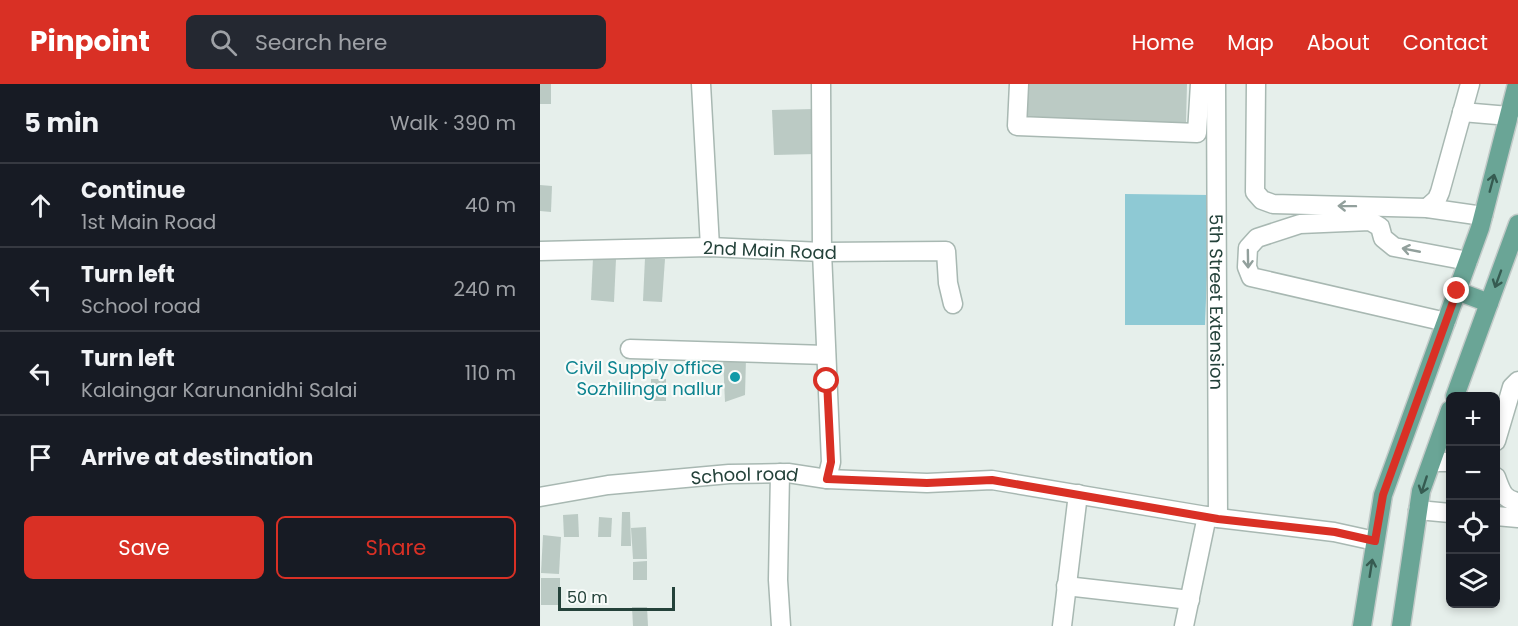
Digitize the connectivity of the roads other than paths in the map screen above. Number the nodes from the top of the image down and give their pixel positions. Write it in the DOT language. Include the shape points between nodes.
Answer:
graph roads {
  1 [pos="701,84"];
  2 [pos="821,84"];
  3 [pos="1019,84"];
  4 [pos="1200,84"];
  5 [pos="1216,84"];
  6 [pos="1256,84"];
  7 [pos="1470,84"];
  8 [pos="1516,84"];
  9 [pos="1208,103"];
  10 [pos="1462,112"];
  11 [pos="1509,116"];
  12 [pos="1427,208"];
  13 [pos="1483,216"];
  14 [pos="1518,224"];
  15 [pos="710,247"];
  16 [pos="540,251"];
  17 [pos="822,252"];
  18 [pos="1468,261"];
  19 [pos="1457,291"];
  20 [pos="1489,303"];
  21 [pos="953,304"];
  22 [pos="1446,322"];
  23 [pos="630,349"];
  24 [pos="826,355"];
  25 [pos="1518,381"];
  26 [pos="1456,392"];
  27 [pos="1446,422"];
  28 [pos="1500,428"];
  29 [pos="1432,462"];
  30 [pos="1446,462"];
  31 [pos="780,473"];
  32 [pos="827,479"];
  33 [pos="1500,486"];
  34 [pos="1078,494"];
  35 [pos="540,497"];
  36 [pos="1518,502"];
  37 [pos="1418,510"];
  38 [pos="1446,513"];
  39 [pos="1500,516"];
  40 [pos="1213,517"];
  41 [pos="1518,518"];
  42 [pos="1375,541"];
  43 [pos="1066,586"];
  44 [pos="1190,600"];
  45 [pos="781,626"];
  46 [pos="1062,626"];
  47 [pos="1184,626"];
  48 [pos="1362,626"];
  49 [pos="1401,626"];
  1 -- 15 [label="street"];
  2 -- 17 [label="street"];
  3 -- 9 [label="street" via="1017,126 1197,133"];
  4 -- 9 [label="street"];
  5 -- 9 [label="street, 5th Street Extension"];
  12 -- 6 [label="street, one-way" via="1273,204 1262,200 1255,192"];
  7 -- 10 [label="street"];
  8 -- 11 [label="main road"];
  9 -- 40 [label="street, 5th Street Extension"];
  10 -- 11 [label="street"];
  10 -- 12 [label="street" via="1440,192"];
  13 -- 11 [label="main road, one-way"];
  12 -- 13 [label="street"];
  13 -- 18 [label="main road"];
  14 -- 20 [label="main road, one-way"];
  15 -- 16 [label="street, 2nd Main Road"];
  15 -- 17 [label="street, 2nd Main Road"];
  17 -- 21 [label="street, 2nd Main Road" via="946,251"];
  17 -- 24 [label="street"];
  18 -- 19 [label="main road"];
  18 -- 22 [label="street, one-way" via="1394,247 1383,238 1380,227 1370,221 1300,224 1257,237 1248,248 1251,277"];
  19 -- 20 [label="main road"];
  19 -- 22 [label="main road"];
  20 -- 26 [label="main road"];
  22 -- 42 [label="main road" via="1383,495"];
  23 -- 24 [label="street"];
  24 -- 32 [label="street" via="831,462"];
  25 -- 28 [label="street" via="1512,387"];
  27 -- 29 [label="main road"];
  29 -- 30 [label="street"];
  29 -- 37 [label="main road, one-way"];
  31 -- 32 [label="street, School road"];
  31 -- 35 [label="street, School road" via="608,485"];
  31 -- 45 [label="street"];
  32 -- 34 [label="street, School road" via="927,483 992,480"];
  33 -- 36 [label="street" via="1504,496"];
  34 -- 40 [label="street, School road"];
  34 -- 43 [label="street"];
  37 -- 38 [label="street"];
  37 -- 49 [label="main road"];
  39 -- 41 [label="street"];
  40 -- 42 [label="street, School road" via="1335,532"];
  40 -- 44 [label="street, 5th Street Extension"];
  48 -- 42 [label="main road, one-way"];
  43 -- 44 [label="street"];
  43 -- 46 [label="street"];
  44 -- 47 [label="street, 5th Street Extension"];
}
